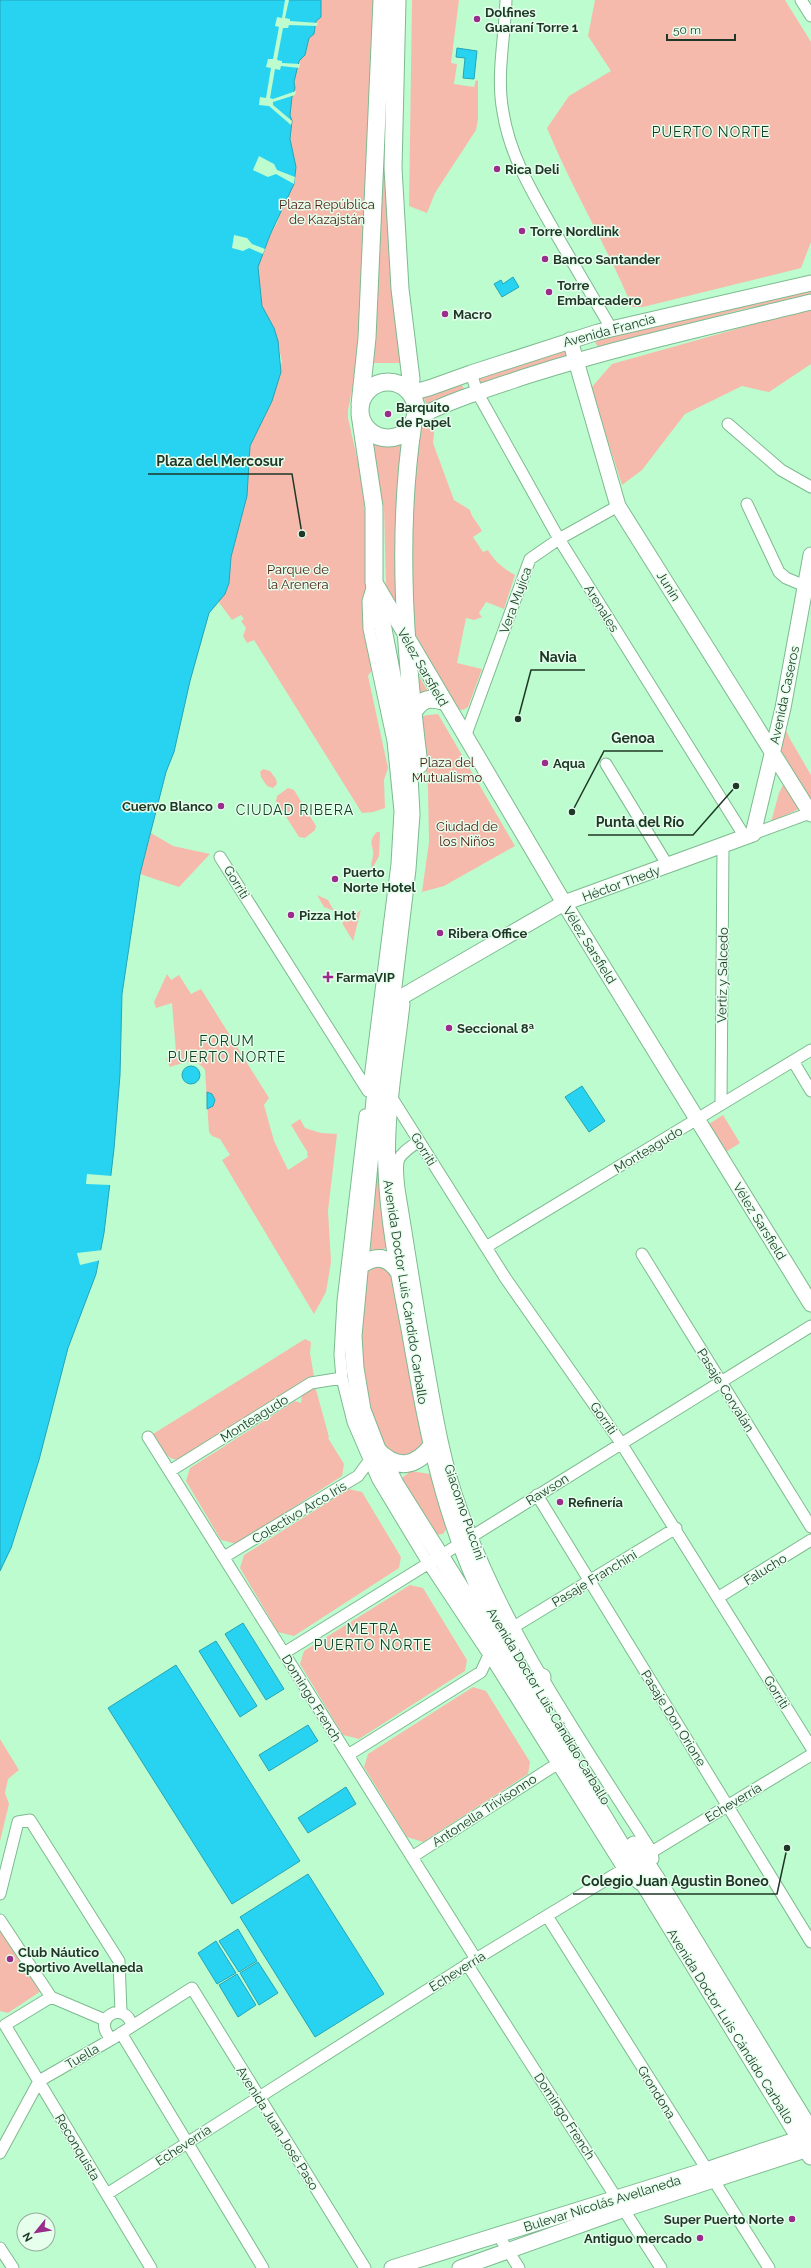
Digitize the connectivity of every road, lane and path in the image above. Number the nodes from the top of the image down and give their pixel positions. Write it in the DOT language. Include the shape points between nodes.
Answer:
graph roads {
  1 [pos="382,0"];
  2 [pos="397,0"];
  3 [pos="506,0"];
  4 [pos="801,0"];
  5 [pos="811,16"];
  6 [pos="811,283"];
  7 [pos="811,302"];
  8 [pos="604,330"];
  9 [pos="570,340"];
  10 [pos="605,353"];
  11 [pos="576,360"];
  12 [pos="471,373"];
  13 [pos="410,392"];
  14 [pos="477,392"];
  15 [pos="360,409"];
  16 [pos="414,421"];
  17 [pos="728,424"];
  18 [pos="811,487"];
  19 [pos="747,504"];
  20 [pos="618,506"];
  21 [pos="559,539"];
  22 [pos="811,555"];
  23 [pos="374,582"];
  24 [pos="805,586"];
  25 [pos="406,638"];
  26 [pos="443,701"];
  27 [pos="414,711"];
  28 [pos="465,737"];
  29 [pos="771,754"];
  30 [pos="606,764"];
  31 [pos="811,814"];
  32 [pos="749,835"];
  33 [pos="724,845"];
  34 [pos="220,857"];
  35 [pos="668,866"];
  36 [pos="564,903"];
  37 [pos="390,1003"];
  38 [pos="811,1050"];
  39 [pos="793,1061"];
  40 [pos="368,1091"];
  41 [pos="811,1091"];
  42 [pos="390,1095"];
  43 [pos="721,1104"];
  44 [pos="697,1119"];
  45 [pos="419,1141"];
  46 [pos="486,1247"];
  47 [pos="642,1254"];
  48 [pos="359,1266"];
  49 [pos="400,1273"];
  50 [pos="350,1298"];
  51 [pos="811,1304"];
  52 [pos="811,1326"];
  53 [pos="721,1381"];
  54 [pos="343,1383"];
  55 [pos="360,1398"];
  56 [pos="148,1436"];
  57 [pos="622,1443"];
  58 [pos="431,1447"];
  59 [pos="373,1455"];
  60 [pos="170,1471"];
  61 [pos="443,1472"];
  62 [pos="537,1495"];
  63 [pos="811,1527"];
  64 [pos="676,1528"];
  65 [pos="465,1539"];
  66 [pos="811,1540"];
  67 [pos="224,1557"];
  68 [pos="434,1559"];
  69 [pos="590,1580"];
  70 [pos="719,1597"];
  71 [pos="512,1628"];
  72 [pos="490,1636"];
  73 [pos="284,1653"];
  74 [pos="489,1655"];
  75 [pos="542,1678"];
  76 [pos="539,1695"];
  77 [pos="811,1747"];
  78 [pos="811,1754"];
  79 [pos="348,1755"];
  80 [pos="557,1764"];
  81 [pos="584,1785"];
  82 [pos="582,1804"];
  83 [pos="728,1805"];
  84 [pos="412,1857"];
  85 [pos="637,1861"];
  86 [pos="657,1892"];
  87 [pos="0,1894"];
  88 [pos="547,1916"];
  89 [pos="0,1920"];
  90 [pos="811,1942"];
  91 [pos="471,1962"];
  92 [pos="192,1988"];
  93 [pos="51,1997"];
  94 [pos="121,2012"];
  95 [pos="105,2020"];
  96 [pos="3,2024"];
  97 [pos="132,2026"];
  98 [pos="117,2036"];
  99 [pos="39,2081"];
  100 [pos="259,2096"];
  101 [pos="187,2142"];
  102 [pos="808,2143"];
  103 [pos="0,2152"];
  104 [pos="710,2175"];
  105 [pos="107,2194"];
  106 [pos="621,2204"];
  107 [pos="498,2235"];
  108 [pos="0,2248"];
  109 [pos="509,2252"];
  110 [pos="13,2268"];
  111 [pos="151,2268"];
  112 [pos="263,2268"];
  113 [pos="365,2268"];
  114 [pos="392,2268"];
  115 [pos="460,2268"];
  116 [pos="519,2268"];
  117 [pos="661,2268"];
  118 [pos="769,2268"];
  1 -- 15 [label="main road, Avenida Doctor Luis Cándido Carballo" via="367,338"];
  2 -- 13 [label="main road" via="394,168 400,289"];
  3 -- 8 [label="street" via="499,83 502,112 509,138 524,176"];
  4 -- 5 [label="street"];
  6 -- 8 [label="main road, Avenida Francia"];
  7 -- 10 [label="main road, Avenida Francia"];
  8 -- 9 [label="main road, Avenida Francia"];
  8 -- 10 [label="main road" via="590,337 588,346 593,351"];
  9 -- 11 [label="main road, Junín"];
  9 -- 12 [label="main road, Avenida Francia"];
  10 -- 11 [label="main road, Avenida Francia"];
  11 -- 14 [label="main road, Avenida Francia"];
  11 -- 20 [label="main road, Junín"];
  12 -- 13 [label="main road, Avenida Francia"];
  12 -- 14 [label="street, Arenales"];
  13 -- 15 [label="main road" via="396,383 380,382 364,395"];
  13 -- 16 [label="main road" via="415,406"];
  14 -- 16 [label="main road, Avenida Francia" via="434,409"];
  14 -- 21 [label="street, Arenales"];
  15 -- 16 [label="main road" via="363,423 378,436 398,436"];
  15 -- 23 [label="main road, Avenida Doctor Luis Cándido Carballo" via="374,507"];
  16 -- 25 [label="main road, Avenida Doctor Luis Cándido Carballo" via="404,507"];
  17 -- 18 [label="street" via="781,470"];
  19 -- 24 [label="street" via="779,572"];
  20 -- 21 [label="street, Vera Mujíca"];
  20 -- 29 [label="main road, Junín"];
  21 -- 28 [label="street, Vera Mujíca" via="530,559"];
  21 -- 32 [label="street, Arenales"];
  22 -- 24 [label="main road, Avenida Caseros"];
  23 -- 25 [label="main road, Vélez Sarsfield"];
  23 -- 37 [label="main road, Avenida Doctor Luis Cándido Carballo" via="404,738 411,814 407,869"];
  24 -- 29 [label="main road, Avenida Caseros" via="783,708"];
  25 -- 26 [label="main road, Vélez Sarsfield"];
  25 -- 27 [label="main road, Avenida Doctor Luis Cándido Carballo"];
  26 -- 27 [label="main road" via="426,699 420,702"];
  26 -- 28 [label="main road, Vélez Sarsfield"];
  27 -- 37 [label="main road, Avenida Doctor Luis Cándido Carballo" via="421,814"];
  28 -- 36 [label="main road, Vélez Sarsfield"];
  29 -- 31 [label="main road, Junín"];
  29 -- 32 [label="main road, Avenida Caseros"];
  30 -- 35 [label="street"];
  31 -- 32 [label="street, Héctor Thedy"];
  32 -- 33 [label="main road, Héctor Thedy"];
  33 -- 35 [label="main road, Héctor Thedy"];
  33 -- 43 [label="street, Vertiz y Salcedo"];
  34 -- 40 [label="street, Gorriti"];
  35 -- 36 [label="main road, Héctor Thedy"];
  36 -- 37 [label="main road, Héctor Thedy"];
  36 -- 44 [label="main road, Vélez Sarsfield"];
  37 -- 40 [label="street, Avenida Doctor Luis Cándido Carballo"];
  37 -- 42 [label="main road, Avenida Doctor Luis Cándido Carballo"];
  37 -- 48 [label="main road, Avenida Doctor Luis Cándido Carballo" via="376,1089"];
  38 -- 39 [label="street, Monteagudo"];
  39 -- 41 [label="street"];
  39 -- 43 [label="street, Monteagudo"];
  40 -- 50 [label="street, Avenida Doctor Luis Cándido Carballo"];
  42 -- 45 [label="street, Gorriti"];
  42 -- 49 [label="main road, Avenida Doctor Luis Cándido Carballo" via="387,1169"];
  43 -- 44 [label="street, Monteagudo"];
  44 -- 46 [label="street, Monteagudo"];
  44 -- 51 [label="main road, Vélez Sarsfield"];
  45 -- 46 [label="street, Gorriti"];
  45 -- 61 [label="street, Giacomo Puccini" via="400,1154 397,1164"];
  46 -- 57 [label="street, Gorriti"];
  47 -- 53 [label="street, Pasaje Corvalán"];
  48 -- 49 [label="main road" via="370,1259 382,1258 393,1263"];
  48 -- 50 [label="main road, Avenida Doctor Luis Cándido Carballo"];
  49 -- 58 [label="main road, Avenida Doctor Luis Cándido Carballo"];
  50 -- 54 [label="street, Avenida Doctor Luis Cándido Carballo" via="340,1355"];
  50 -- 55 [label="main road, Avenida Doctor Luis Cándido Carballo"];
  52 -- 53 [label="street, Rawson"];
  53 -- 57 [label="street, Rawson"];
  53 -- 63 [label="street, Pasaje Corvalán"];
  54 -- 55 [label="main road"];
  54 -- 59 [label="street, Avenida Doctor Luis Cándido Carballo" via="352,1422"];
  54 -- 60 [label="street, Monteagudo" via="311,1383"];
  55 -- 59 [label="main road, Avenida Doctor Luis Cándido Carballo"];
  56 -- 60 [label="street, Domingo French"];
  57 -- 62 [label="street, Rawson"];
  57 -- 64 [label="street, Gorriti"];
  58 -- 59 [label="main road" via="423,1457 405,1464"];
  58 -- 61 [label="main road, Avenida Doctor Luis Cándido Carballo"];
  59 -- 67 [label="street, Colectivo Arco Iris" via="358,1476"];
  59 -- 68 [label="main road, Avenida Doctor Luis Cándido Carballo" via="395,1484"];
  60 -- 67 [label="street, Domingo French"];
  61 -- 65 [label="main road, Avenida Doctor Luis Cándido Carballo"];
  62 -- 65 [label="street, Rawson"];
  62 -- 69 [label="street, Pasaje Don Orione"];
  64 -- 69 [label="street, Pasaje Franchini"];
  64 -- 70 [label="street, Gorriti"];
  65 -- 68 [label="street, Rawson"];
  65 -- 71 [label="street, Giacomo Puccini"];
  65 -- 76 [label="main road, Avenida Doctor Luis Cándido Carballo" via="501,1632"];
  66 -- 70 [label="street, Falucho"];
  67 -- 73 [label="street, Domingo French"];
  68 -- 72 [label="main road, Avenida Doctor Luis Cándido Carballo"];
  68 -- 73 [label="street, Rawson"];
  68 -- 74 [label="street, Avenida Doctor Luis Cándido Carballo"];
  69 -- 71 [label="street, Pasaje Franchini"];
  69 -- 83 [label="street, Pasaje Don Orione"];
  70 -- 77 [label="street, Gorriti"];
  71 -- 75 [label="street, Giacomo Puccini"];
  72 -- 74 [label="main road"];
  72 -- 81 [label="main road, Avenida Doctor Luis Cándido Carballo"];
  73 -- 79 [label="street, Domingo French"];
  74 -- 79 [label="street" via="482,1672"];
  74 -- 80 [label="street, Avenida Doctor Luis Cándido Carballo"];
  75 -- 76 [label="main road"];
  75 -- 85 [label="street, Giacomo Puccini"];
  76 -- 85 [label="main road, Avenida Doctor Luis Cándido Carballo"];
  78 -- 83 [label="street, Echeverría"];
  79 -- 84 [label="street, Domingo French"];
  80 -- 82 [label="street, Avenida Doctor Luis Cándido Carballo"];
  80 -- 84 [label="street, Antonella Trivisonno"];
  81 -- 82 [label="main road"];
  81 -- 85 [label="main road, Avenida Doctor Luis Cándido Carballo"];
  82 -- 85 [label="street, Avenida Doctor Luis Cándido Carballo"];
  83 -- 85 [label="street, Echeverría"];
  83 -- 90 [label="street, Pasaje Don Orione"];
  84 -- 91 [label="street, Domingo French"];
  85 -- 86 [label="main road, Avenida Doctor Luis Cándido Carballo"];
  85 -- 86 [label="street, Avenida Doctor Luis Cándido Carballo"];
  85 -- 88 [label="street, Echeverría"];
  86 -- 102 [label="main road, Avenida Doctor Luis Cándido Carballo"];
  87 -- 94 [label="street" via="18,1822 30,1820 119,1961"];
  88 -- 91 [label="street, Echeverría"];
  88 -- 104 [label="street, Grondona"];
  89 -- 93 [label="street"];
  91 -- 100 [label="street, Echeverría"];
  91 -- 106 [label="street, Domingo French"];
  92 -- 97 [label="street, Tuella"];
  92 -- 100 [label="street, Avenida Juan José Paso"];
  93 -- 95 [label="street"];
  93 -- 96 [label="street"];
  94 -- 95 [label="street" via="112,2014"];
  94 -- 97 [label="street" via="130,2020"];
  95 -- 98 [label="street" via="107,2034"];
  96 -- 99 [label="street, Reconquista"];
  97 -- 98 [label="street, Tuella"];
  98 -- 99 [label="street, Tuella"];
  98 -- 101 [label="street"];
  99 -- 103 [label="street"];
  99 -- 105 [label="street, Reconquista"];
  100 -- 101 [label="street, Echeverría"];
  100 -- 113 [label="street, Avenida Juan José Paso"];
  101 -- 105 [label="street, Echeverría"];
  101 -- 112 [label="street"];
  102 -- 104 [label="main road, Bulevar Nicolás Avellaneda"];
  104 -- 106 [label="main road, Bulevar Nicolás Avellaneda"];
  104 -- 118 [label="street, Grondona"];
  105 -- 111 [label="street, Reconquista"];
  106 -- 107 [label="main road, Bulevar Nicolás Avellaneda"];
  106 -- 109 [label="main road, Bulevar Nicolás Avellaneda"];
  106 -- 117 [label="street, Domingo French"];
  107 -- 109 [label="street"];
  107 -- 114 [label="main road, Bulevar Nicolás Avellaneda"];
  108 -- 110 [label="street"];
  109 -- 115 [label="main road, Bulevar Nicolás Avellaneda"];
  109 -- 116 [label="street"];
}
